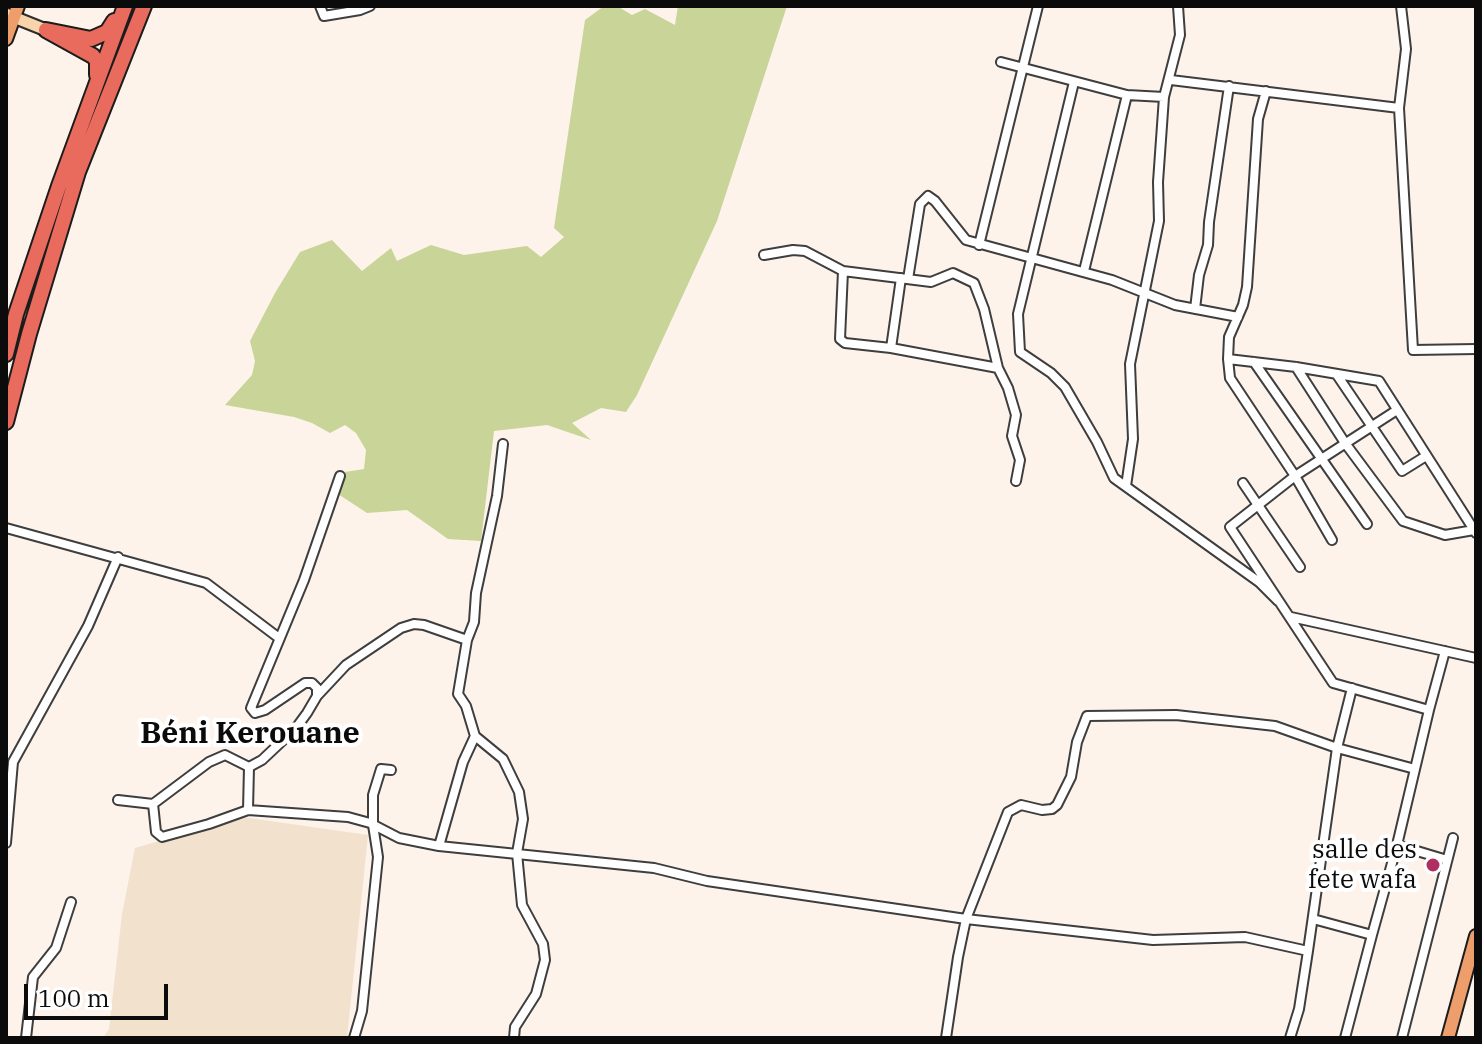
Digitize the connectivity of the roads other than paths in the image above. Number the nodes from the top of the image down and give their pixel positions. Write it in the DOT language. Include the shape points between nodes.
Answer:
graph roads {
  1 [pos="123,6"];
  2 [pos="144,6"];
  3 [pos="320,6"];
  4 [pos="370,6"];
  5 [pos="1038,6"];
  6 [pos="1178,6"];
  7 [pos="1401,6"];
  8 [pos="13,12"];
  9 [pos="46,30"];
  10 [pos="6,39"];
  11 [pos="1001,62"];
  12 [pos="1022,68"];
  13 [pos="1171,80"];
  14 [pos="96,81"];
  15 [pos="1074,82"];
  16 [pos="1229,86"];
  17 [pos="1266,91"];
  18 [pos="1127,95"];
  19 [pos="1164,97"];
  20 [pos="1399,108"];
  21 [pos="979,245"];
  22 [pos="764,255"];
  23 [pos="1031,258"];
  24 [pos="843,271"];
  25 [pos="1084,271"];
  26 [pos="905,279"];
  27 [pos="1145,293"];
  28 [pos="1195,309"];
  29 [pos="16,314"];
  30 [pos="1238,317"];
  31 [pos="6,345"];
  32 [pos="891,348"];
  33 [pos="1476,349"];
  34 [pos="6,354"];
  35 [pos="1228,359"];
  36 [pos="1254,362"];
  37 [pos="1296,367"];
  38 [pos="998,368"];
  39 [pos="1337,375"];
  40 [pos="1397,410"];
  41 [pos="6,422"];
  42 [pos="1371,427"];
  43 [pos="1345,443"];
  44 [pos="503,444"];
  45 [pos="1426,456"];
  46 [pos="1321,459"];
  47 [pos="340,476"];
  48 [pos="1295,476"];
  49 [pos="1016,481"];
  50 [pos="1243,483"];
  51 [pos="1126,486"];
  52 [pos="1259,506"];
  53 [pos="1367,524"];
  54 [pos="6,528"];
  55 [pos="1475,531"];
  56 [pos="24,533"];
  57 [pos="6,536"];
  58 [pos="1332,540"];
  59 [pos="118,557"];
  60 [pos="1300,567"];
  61 [pos="1286,608"];
  62 [pos="1291,617"];
  63 [pos="279,638"];
  64 [pos="467,640"];
  65 [pos="1445,651"];
  66 [pos="1476,658"];
  67 [pos="1352,688"];
  68 [pos="317,696"];
  69 [pos="1429,710"];
  70 [pos="475,736"];
  71 [pos="1337,748"];
  72 [pos="249,767"];
  73 [pos="1415,769"];
  74 [pos="391,770"];
  75 [pos="118,800"];
  76 [pos="153,804"];
  77 [pos="248,810"];
  78 [pos="373,825"];
  79 [pos="1453,838"];
  80 [pos="6,843"];
  81 [pos="1397,845"];
  82 [pos="439,846"];
  83 [pos="517,853"];
  84 [pos="1447,860"];
  85 [pos="71,902"];
  86 [pos="966,919"];
  87 [pos="1313,919"];
  88 [pos="1372,935"];
  89 [pos="1476,936"];
  90 [pos="1308,951"];
  91 [pos="1476,963"];
  92 [pos="26,1038"];
  93 [pos="354,1038"];
  94 [pos="514,1038"];
  95 [pos="946,1038"];
  96 [pos="1290,1038"];
  97 [pos="1345,1038"];
  98 [pos="1402,1038"];
  99 [pos="1448,1038"];
  100 [pos="1456,1038"];
  1 -- 9 [label="highway" via="99,36"];
  1 -- 14 [label="highway"];
  2 -- 41 [label="highway" via="78,172"];
  3 -- 4 [label="street" via="324,16"];
  5 -- 12 [label="street"];
  6 -- 13 [label="street" via="1180,35"];
  7 -- 20 [label="street" via="1406,49"];
  8 -- 9 [label="main road"];
  8 -- 10 [label="main road"];
  9 -- 14 [label="highway" via="93,56"];
  11 -- 12 [label="street"];
  12 -- 15 [label="street"];
  12 -- 21 [label="street"];
  13 -- 16 [label="street"];
  13 -- 19 [label="street"];
  14 -- 29 [label="highway"];
  15 -- 18 [label="street"];
  15 -- 23 [label="street"];
  16 -- 17 [label="street"];
  16 -- 28 [label="street"];
  17 -- 20 [label="street"];
  17 -- 30 [label="street" via="1258,119 1247,287"];
  18 -- 19 [label="street"];
  18 -- 25 [label="street"];
  19 -- 27 [label="street" via="1159,221"];
  20 -- 33 [label="street" via="1413,350"];
  21 -- 23 [label="street"];
  21 -- 26 [label="street" via="966,240 935,201 923,198"];
  22 -- 24 [label="street" via="805,251"];
  23 -- 25 [label="street"];
  23 -- 51 [label="street" via="1018,314 1020,352 1065,387 1114,478"];
  24 -- 26 [label="street"];
  24 -- 32 [label="street" via="840,339"];
  25 -- 27 [label="street"];
  26 -- 32 [label="street"];
  26 -- 38 [label="street" via="931,282 953,273 974,283"];
  27 -- 28 [label="street"];
  27 -- 51 [label="street" via="1130,364 1133,439"];
  28 -- 30 [label="street"];
  29 -- 31 [label="highway"];
  29 -- 34 [label="highway"];
  30 -- 35 [label="street" via="1229,337"];
  32 -- 38 [label="street"];
  35 -- 36 [label="street"];
  35 -- 48 [label="street" via="1230,378"];
  36 -- 37 [label="street"];
  36 -- 46 [label="street"];
  37 -- 39 [label="street"];
  37 -- 43 [label="street"];
  38 -- 49 [label="street" via="1016,415"];
  39 -- 40 [label="street" via="1379,381"];
  39 -- 42 [label="street"];
  40 -- 42 [label="street"];
  40 -- 45 [label="street"];
  42 -- 43 [label="street"];
  42 -- 45 [label="street" via="1402,471"];
  43 -- 46 [label="street"];
  43 -- 55 [label="street" via="1403,521 1445,535"];
  44 -- 64 [label="street"];
  45 -- 55 [label="street"];
  46 -- 48 [label="street"];
  46 -- 53 [label="street"];
  47 -- 63 [label="street"];
  48 -- 52 [label="street"];
  48 -- 58 [label="street"];
  50 -- 52 [label="street"];
  51 -- 61 [label="street" via="1259,582"];
  52 -- 60 [label="street"];
  52 -- 61 [label="street" via="1230,527"];
  54 -- 56 [label="street"];
  56 -- 57 [label="street"];
  56 -- 59 [label="street"];
  59 -- 63 [label="street" via="206,583"];
  59 -- 80 [label="street" via="88,626 13,762"];
  61 -- 62 [label="street"];
  62 -- 65 [label="street"];
  62 -- 67 [label="street" via="1333,683"];
  63 -- 68 [label="street" via="251,708 255,713 265,710 305,683 317,688"];
  64 -- 68 [label="street" via="424,625 401,628 346,665"];
  64 -- 70 [label="street" via="458,694"];
  65 -- 66 [label="street"];
  65 -- 69 [label="street"];
  67 -- 69 [label="street"];
  67 -- 71 [label="street"];
  68 -- 72 [label="street" via="296,728"];
  69 -- 73 [label="street"];
  70 -- 82 [label="street"];
  70 -- 83 [label="street" via="503,759 519,792 523,819"];
  71 -- 73 [label="street"];
  71 -- 86 [label="street" via="1275,726 1176,715 1087,716 1071,777 1057,805 1042,810 1021,805 1008,812"];
  71 -- 87 [label="street"];
  72 -- 76 [label="street" via="225,755"];
  72 -- 77 [label="street"];
  73 -- 81 [label="street"];
  74 -- 78 [label="street" via="381,769 373,795"];
  75 -- 76 [label="street"];
  76 -- 77 [label="street" via="156,832 162,837"];
  77 -- 78 [label="street" via="348,817"];
  78 -- 82 [label="street" via="399,838"];
  78 -- 93 [label="street" via="378,857 372,931"];
  79 -- 84 [label="street"];
  81 -- 84 [label="street"];
  81 -- 88 [label="street"];
  82 -- 83 [label="street"];
  83 -- 86 [label="street" via="654,868 707,881"];
  83 -- 94 [label="street" via="522,905 543,944 545,960 536,994 515,1027"];
  84 -- 98 [label="street"];
  85 -- 92 [label="street" via="56,948 33,977"];
  86 -- 90 [label="street" via="1153,940 1245,937"];
  86 -- 95 [label="street"];
  87 -- 88 [label="street"];
  87 -- 90 [label="street"];
  88 -- 97 [label="street"];
  89 -- 99 [label="main road"];
  90 -- 96 [label="street"];
  91 -- 100 [label="main road"];
}
